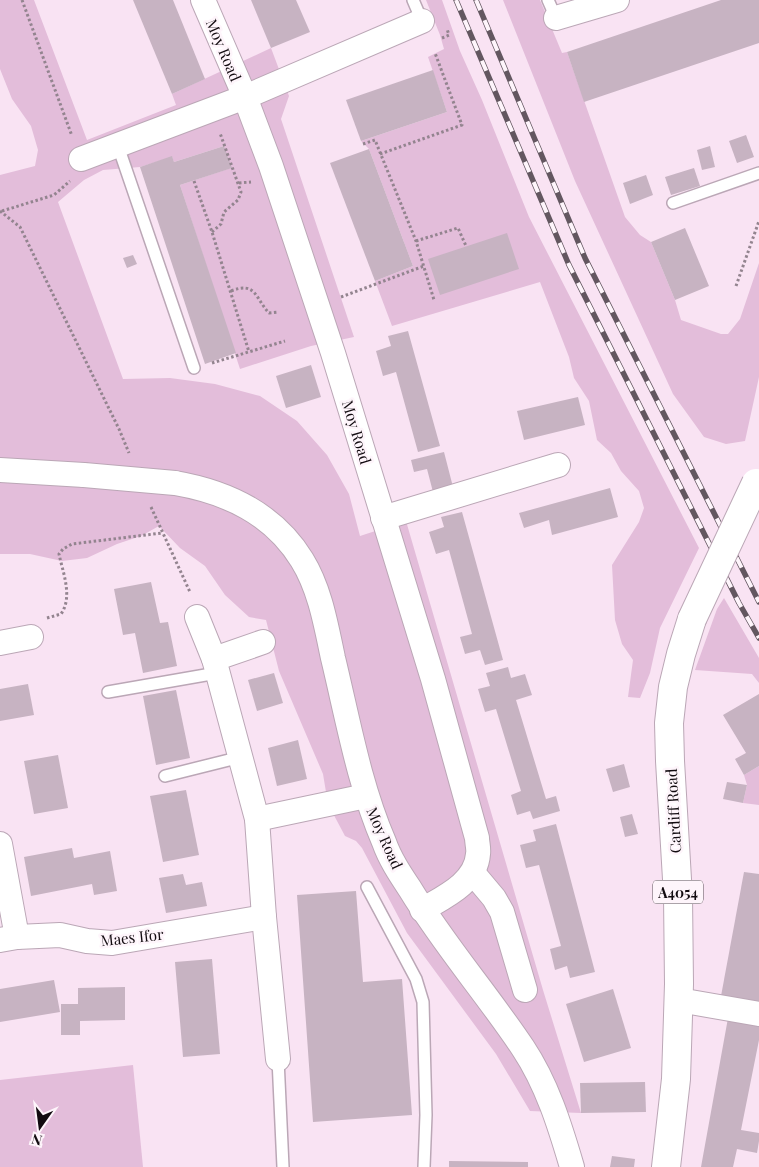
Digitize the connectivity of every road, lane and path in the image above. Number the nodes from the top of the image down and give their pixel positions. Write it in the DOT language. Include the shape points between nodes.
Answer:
graph roads {
  1 [pos="22,0"];
  2 [pos="203,0"];
  3 [pos="617,0"];
  4 [pos="552,9"];
  5 [pos="418,10"];
  6 [pos="435,53"];
  7 [pos="245,97"];
  8 [pos="211,110"];
  9 [pos="363,144"];
  10 [pos="118,146"];
  11 [pos="380,154"];
  12 [pos="81,159"];
  13 [pos="759,173"];
  14 [pos="194,180"];
  15 [pos="673,203"];
  16 [pos="0,211"];
  17 [pos="759,221"];
  18 [pos="212,232"];
  19 [pos="416,241"];
  20 [pos="466,246"];
  21 [pos="424,266"];
  22 [pos="736,286"];
  23 [pos="231,291"];
  24 [pos="341,297"];
  25 [pos="434,300"];
  26 [pos="278,312"];
  27 [pos="285,341"];
  28 [pos="249,352"];
  29 [pos="194,368"];
  30 [pos="130,456"];
  31 [pos="558,465"];
  32 [pos="0,470"];
  33 [pos="757,478"];
  34 [pos="148,500"];
  35 [pos="384,518"];
  36 [pos="162,532"];
  37 [pos="194,606"];
  38 [pos="31,637"];
  39 [pos="262,642"];
  40 [pos="0,643"];
  41 [pos="215,666"];
  42 [pos="108,692"];
  43 [pos="241,757"];
  44 [pos="165,776"];
  45 [pos="366,796"];
  46 [pos="257,819"];
  47 [pos="0,844"];
  48 [pos="473,873"];
  49 [pos="367,887"];
  50 [pos="422,910"];
  51 [pos="264,917"];
  52 [pos="8,939"];
  53 [pos="525,990"];
  54 [pos="679,1000"];
  55 [pos="759,1014"];
  56 [pos="278,1059"];
  57 [pos="283,1167"];
  58 [pos="424,1167"];
  59 [pos="572,1167"];
  60 [pos="666,1167"];
  1 -- 12 [label="path"];
  2 -- 7 [label="street, Moy Road"];
  3 -- 4 [label="street"];
  5 -- 7 [label="street"];
  6 -- 11 [label="path" via="462,125"];
  7 -- 8 [label="street"];
  7 -- 35 [label="street, Moy Road" via="333,353"];
  8 -- 10 [label="street"];
  8 -- 18 [label="path" via="241,192 238,200 224,212 221,224"];
  9 -- 11 [label="path" via="375,140"];
  10 -- 12 [label="street"];
  10 -- 29 [label="lane"];
  11 -- 19 [label="path"];
  12 -- 16 [label="path" via="70,181 54,195"];
  13 -- 15 [label="lane"];
  14 -- 18 [label="path"];
  16 -- 30 [label="path" via="20,227"];
  17 -- 22 [label="path"];
  18 -- 23 [label="path"];
  19 -- 20 [label="path" via="458,228"];
  19 -- 21 [label="path"];
  21 -- 24 [label="path"];
  21 -- 25 [label="path"];
  23 -- 26 [label="path" via="248,288 257,293 270,313"];
  23 -- 28 [label="path"];
  27 -- 28 [label="path"];
  28 -- 29 [label="path"];
  31 -- 35 [label="street"];
  32 -- 45 [label="street, Moy Road, bridge" via="194,486 228,496 257,513 284,536 302,559 314,582"];
  33 -- 54 [label="main road, Cardiff Road / A4054, bridge" via="692,619 673,687 669,723 678,896"];
  34 -- 36 [label="path"];
  35 -- 48 [label="street, Moy Road" via="477,838 478,855"];
  36 -- 37 [label="path"];
  36 -- 38 [label="path" via="72,544 63,549 59,554 67,593 66,607 61,614 30,622"];
  37 -- 41 [label="street"];
  38 -- 40 [label="street"];
  39 -- 41 [label="street"];
  41 -- 42 [label="lane"];
  41 -- 43 [label="street"];
  43 -- 44 [label="lane"];
  43 -- 46 [label="street"];
  45 -- 46 [label="street"];
  45 -- 50 [label="street, Moy Road" via="384,844"];
  46 -- 51 [label="street"];
  47 -- 52 [label="street"];
  48 -- 50 [label="street" via="460,886"];
  48 -- 53 [label="street" via="502,912"];
  49 -- 58 [label="lane" via="416,979 423,1002"];
  50 -- 59 [label="street, Moy Road" via="524,1049 555,1112"];
  51 -- 52 [label="street, Maes Ifor" via="112,943 60,935"];
  51 -- 56 [label="street"];
  54 -- 55 [label="street"];
  54 -- 60 [label="main road, Cardiff Road / A4054" via="676,1079"];
  56 -- 57 [label="lane"];
}
